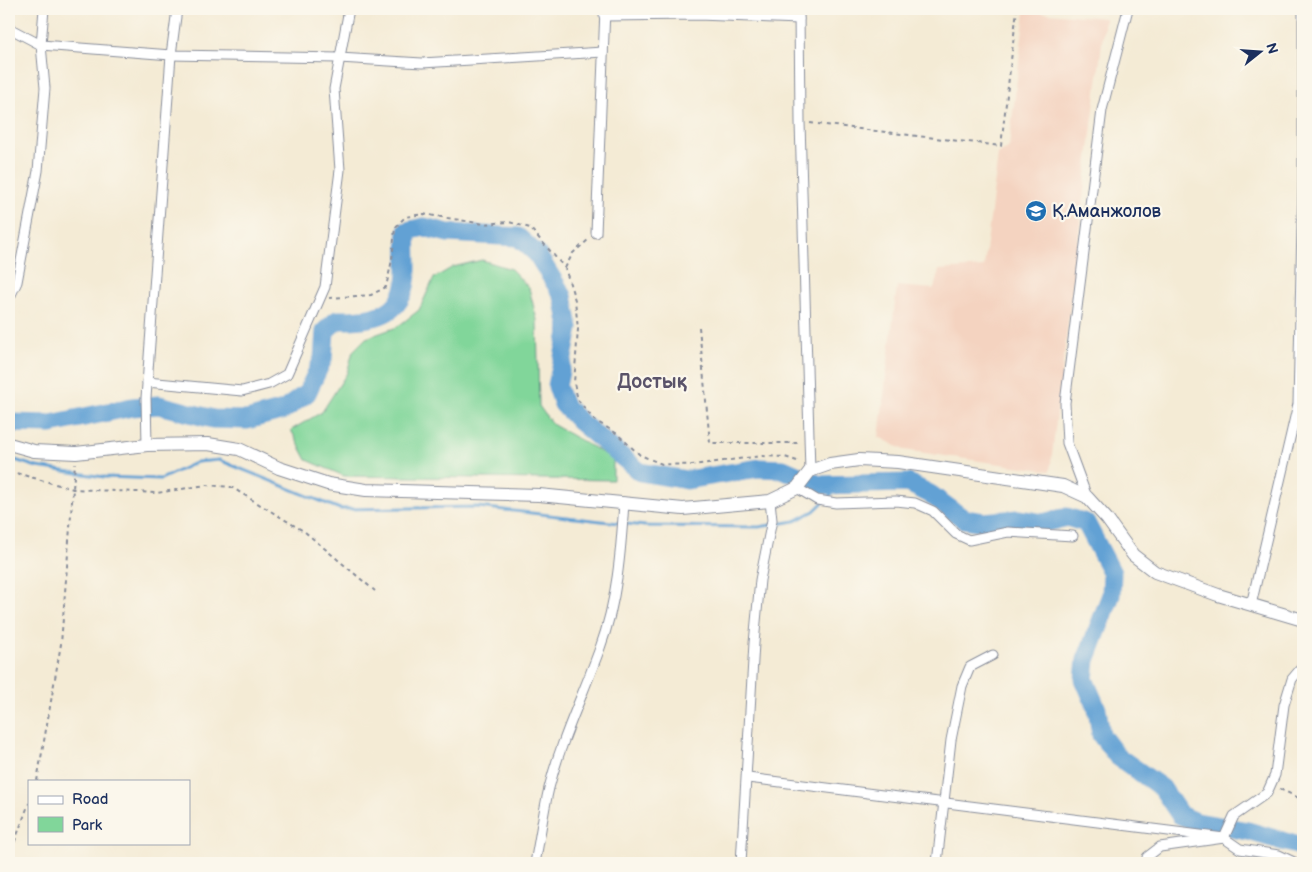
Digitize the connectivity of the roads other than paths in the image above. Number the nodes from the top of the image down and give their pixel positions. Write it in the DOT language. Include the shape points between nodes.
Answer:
graph roads {
  1 [pos="44,9"];
  2 [pos="177,9"];
  3 [pos="349,9"];
  4 [pos="799,9"];
  5 [pos="1128,9"];
  6 [pos="1303,9"];
  7 [pos="604,12"];
  8 [pos="800,19"];
  9 [pos="9,28"];
  10 [pos="41,45"];
  11 [pos="603,52"];
  12 [pos="171,55"];
  13 [pos="339,58"];
  14 [pos="596,233"];
  15 [pos="9,299"];
  16 [pos="147,382"];
  17 [pos="1301,404"];
  18 [pos="9,444"];
  19 [pos="147,446"];
  20 [pos="810,471"];
  21 [pos="797,488"];
  22 [pos="1086,497"];
  23 [pos="770,501"];
  24 [pos="624,502"];
  25 [pos="1073,536"];
  26 [pos="1251,605"];
  27 [pos="1303,620"];
  28 [pos="993,655"];
  29 [pos="1303,666"];
  30 [pos="748,778"];
  31 [pos="944,803"];
  32 [pos="1224,838"];
  33 [pos="535,863"];
  34 [pos="742,863"];
  35 [pos="937,863"];
  36 [pos="1147,863"];
  37 [pos="1296,863"];
  1 -- 10 [label="street"];
  2 -- 12 [label="street"];
  3 -- 13 [label="street"];
  4 -- 8 [label="street"];
  5 -- 22 [label="street" via="1102,110 1065,403 1067,443"];
  6 -- 17 [label="street"];
  7 -- 8 [label="street"];
  7 -- 11 [label="street"];
  8 -- 20 [label="street"];
  9 -- 10 [label="street"];
  10 -- 12 [label="street"];
  10 -- 15 [label="street" via="45,88 38,172 17,282"];
  11 -- 13 [label="street" via="422,63"];
  11 -- 14 [label="street"];
  12 -- 13 [label="street"];
  12 -- 16 [label="street"];
  13 -- 16 [label="street" via="334,89 340,170 324,287 287,374 269,384 242,391"];
  16 -- 19 [label="street"];
  17 -- 26 [label="street"];
  18 -- 19 [label="main road" via="34,451 76,453"];
  19 -- 24 [label="main road" via="208,444 239,449 279,468 328,484 366,490 539,495"];
  20 -- 21 [label="main road"];
  20 -- 22 [label="main road" via="859,460 898,462 1063,486"];
  21 -- 23 [label="main road"];
  21 -- 25 [label="street" via="817,500 836,503 915,503 933,511 956,534 969,540 1008,532"];
  22 -- 26 [label="main road" via="1133,555 1155,572"];
  23 -- 24 [label="main road" via="683,509"];
  23 -- 30 [label="street" via="772,520 760,580 754,643"];
  24 -- 33 [label="street" via="620,558 612,603 601,647 576,707 549,787"];
  26 -- 27 [label="main road"];
  28 -- 31 [label="street" via="970,667 962,686 951,740"];
  29 -- 32 [label="street" via="1292,679 1284,705 1271,785 1267,793 1234,816"];
  30 -- 31 [label="street"];
  30 -- 34 [label="street"];
  31 -- 32 [label="street"];
  31 -- 35 [label="street"];
  32 -- 36 [label="street" via="1160,847 1148,857"];
  32 -- 37 [label="street" via="1240,849 1279,855"];
}
